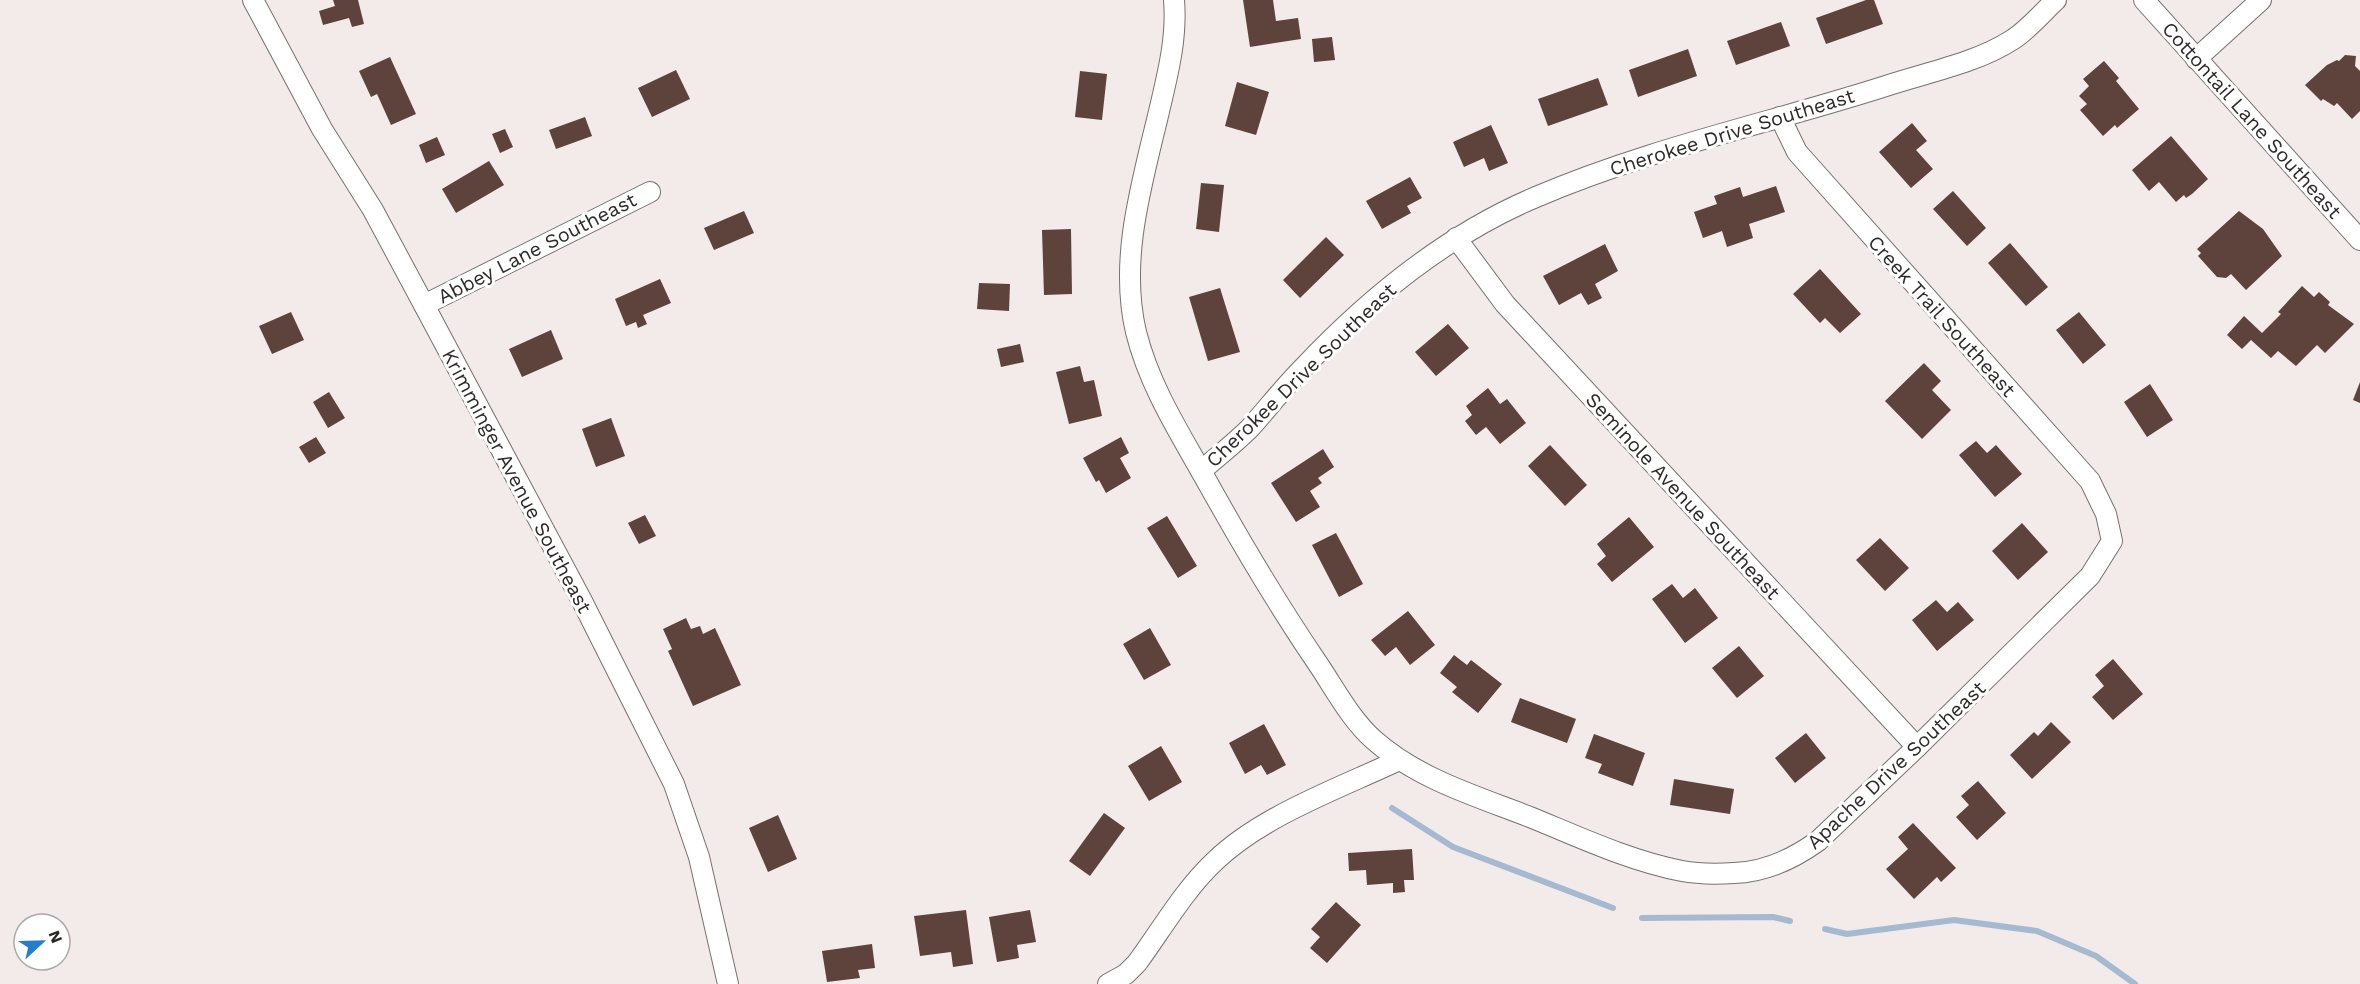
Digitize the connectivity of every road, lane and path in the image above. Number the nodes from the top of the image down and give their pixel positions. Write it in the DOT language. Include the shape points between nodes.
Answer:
graph roads {
  1 [pos="253,0"];
  2 [pos="1174,0"];
  3 [pos="2056,0"];
  4 [pos="2144,0"];
  5 [pos="2261,0"];
  6 [pos="2196,59"];
  7 [pos="1780,117"];
  8 [pos="650,192"];
  9 [pos="1456,238"];
  10 [pos="2360,240"];
  11 [pos="424,305"];
  12 [pos="1201,471"];
  13 [pos="2106,514"];
  14 [pos="1917,747"];
  15 [pos="1400,760"];
  16 [pos="728,984"];
  17 [pos="1108,984"];
  1 -- 11 [label="street, Krimminger Avenue Southeast"];
  2 -- 12 [label="street, Apache Drive Southeast" via="1170,65 1135,215 1129,279 1136,330 1147,367"];
  3 -- 7 [label="street, Cherokee Drive Southeast" via="2013,40 1979,56"];
  4 -- 6 [label="street, Cottontail Lane Southeast"];
  5 -- 6 [label="street"];
  6 -- 10 [label="street, Cottontail Lane Southeast"];
  7 -- 9 [label="street, Cherokee Drive Southeast" via="1633,159 1534,197"];
  7 -- 13 [label="street, Creek Trail Southeast" via="1797,152 2090,481"];
  8 -- 11 [label="street, Abbey Lane Southeast"];
  9 -- 12 [label="street, Cherokee Drive Southeast" via="1434,251 1365,308 1303,368 1248,430"];
  9 -- 14 [label="street, Seminole Avenue Southeast" via="1505,304"];
  11 -- 16 [label="street, Krimminger Avenue Southeast" via="582,601 674,784 699,857"];
  12 -- 15 [label="street, Apache Drive Southeast" via="1269,592 1349,710 1371,737"];
  13 -- 14 [label="street, Apache Drive Southeast" via="2112,542 2090,576"];
  14 -- 15 [label="street, Apache Drive Southeast" via="1845,817 1801,853 1760,869 1735,873 1663,867 1431,778"];
  15 -- 17 [label="street" via="1298,807 1239,840 1195,881 1137,963"];
}
